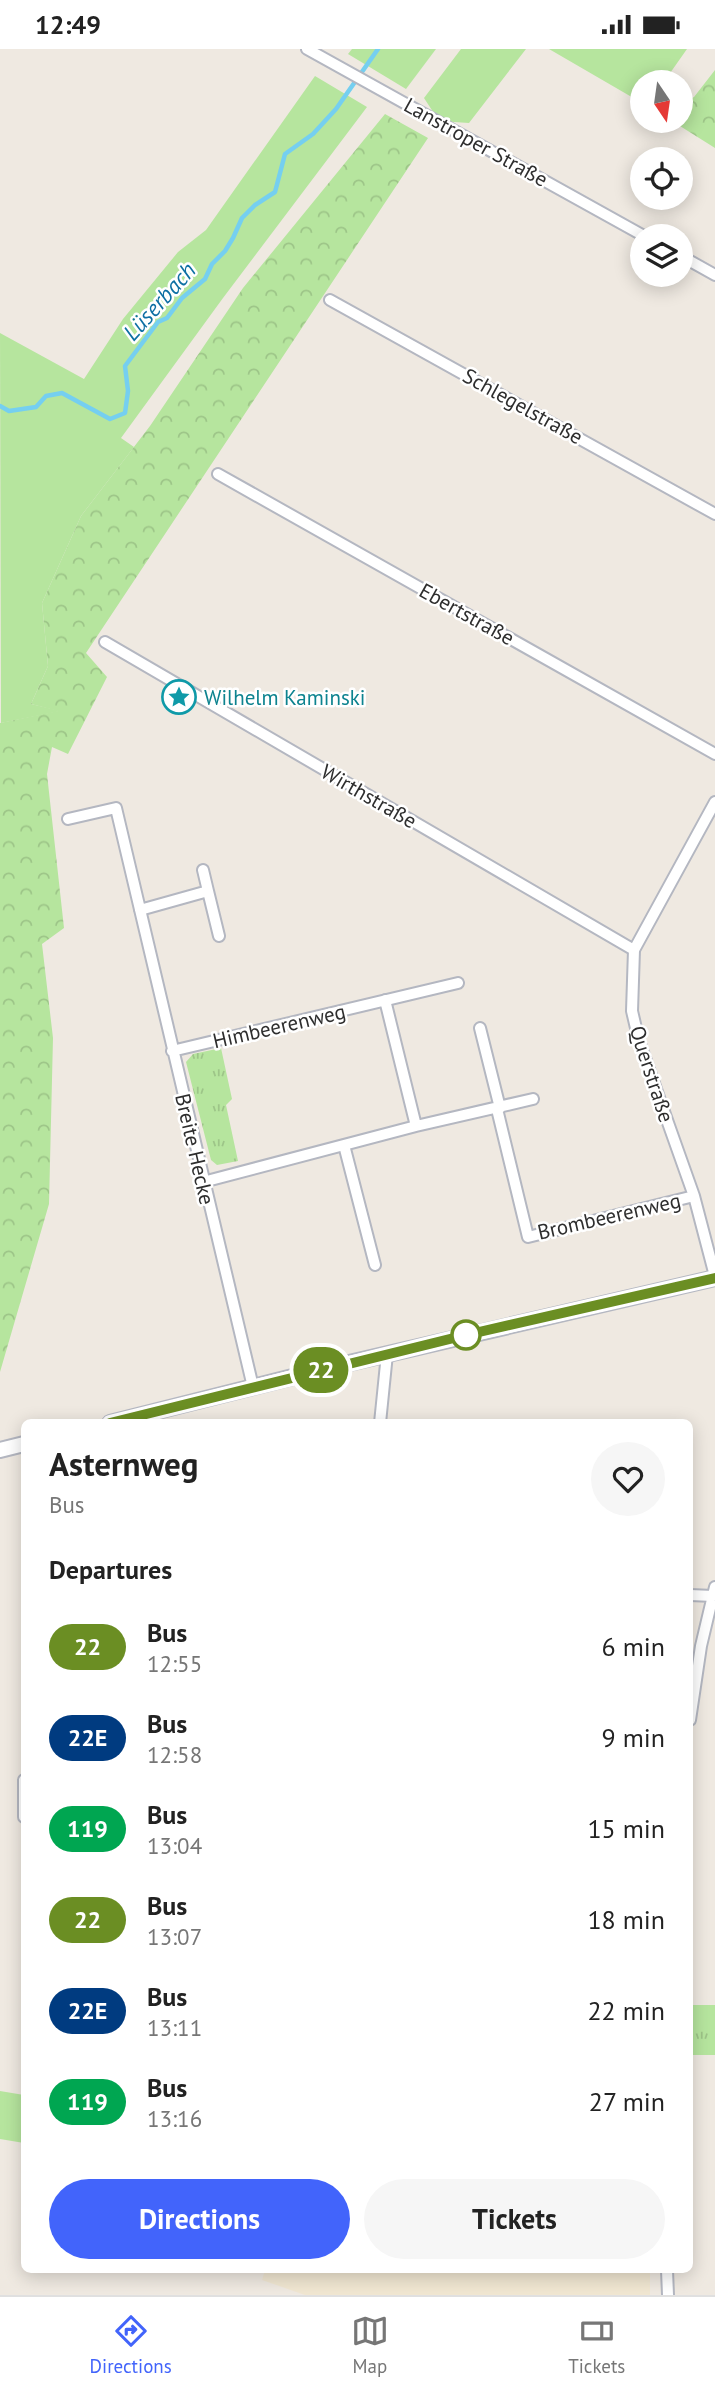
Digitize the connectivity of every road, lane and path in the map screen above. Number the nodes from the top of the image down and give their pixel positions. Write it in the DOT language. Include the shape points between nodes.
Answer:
graph roads {
  1 [pos="307,49"];
  2 [pos="630,228"];
  3 [pos="693,263"];
  4 [pos="715,275"];
  5 [pos="330,300"];
  6 [pos="218,474"];
  7 [pos="715,514"];
  8 [pos="105,642"];
  9 [pos="715,754"];
  10 [pos="715,802"];
  11 [pos="68,819"];
  12 [pos="204,870"];
  13 [pos="208,891"];
  14 [pos="140,909"];
  15 [pos="219,936"];
  16 [pos="634,950"];
  17 [pos="458,983"];
  18 [pos="385,1000"];
  19 [pos="481,1028"];
  20 [pos="172,1051"];
  21 [pos="533,1099"];
  22 [pos="499,1108"];
  23 [pos="416,1126"];
  24 [pos="344,1145"];
  25 [pos="203,1182"];
  26 [pos="694,1196"];
  27 [pos="376,1265"];
  28 [pos="715,1277"];
  29 [pos="387,1354"];
  30 [pos="253,1387"];
  31 [pos="126,1419"];
  32 [pos="380,1419"];
  33 [pos="21,1445"];
  34 [pos="0,1450"];
  35 [pos="714,1592"];
  36 [pos="693,1595"];
  37 [pos="693,1700"];
  38 [pos="667,2273"];
  39 [pos="668,2295"];
  1 -- 2 [label="street, Lanstroper Straße"];
  3 -- 4 [label="street"];
  5 -- 7 [label="street, Schlegelstraße"];
  6 -- 9 [label="street, Ebertstraße"];
  8 -- 16 [label="street, Wirthstraße"];
  10 -- 16 [label="street, Querstraße"];
  11 -- 14 [label="street, Breite Hecke" via="116,808"];
  12 -- 13 [label="street"];
  13 -- 14 [label="street"];
  13 -- 15 [label="street"];
  14 -- 20 [label="street, Breite Hecke"];
  16 -- 26 [label="street, Querstraße" via="635,1028"];
  17 -- 18 [label="street, Himbeerenweg"];
  18 -- 20 [label="street, Himbeerenweg"];
  18 -- 23 [label="street"];
  19 -- 22 [label="street, Brombeerenweg"];
  20 -- 25 [label="street, Breite Hecke"];
  21 -- 22 [label="street"];
  22 -- 23 [label="street"];
  22 -- 26 [label="street, Brombeerenweg" via="528,1237"];
  23 -- 24 [label="street"];
  24 -- 25 [label="street"];
  24 -- 27 [label="street"];
  25 -- 30 [label="street, Breite Hecke"];
  26 -- 28 [label="street, Querstraße"];
  28 -- 29 [label="street"];
  29 -- 30 [label="street"];
  29 -- 32 [label="street"];
  30 -- 31 [label="street"];
  33 -- 34 [label="street"];
  35 -- 36 [label="street"];
  35 -- 37 [label="street"];
  38 -- 39 [label="street"];
}
